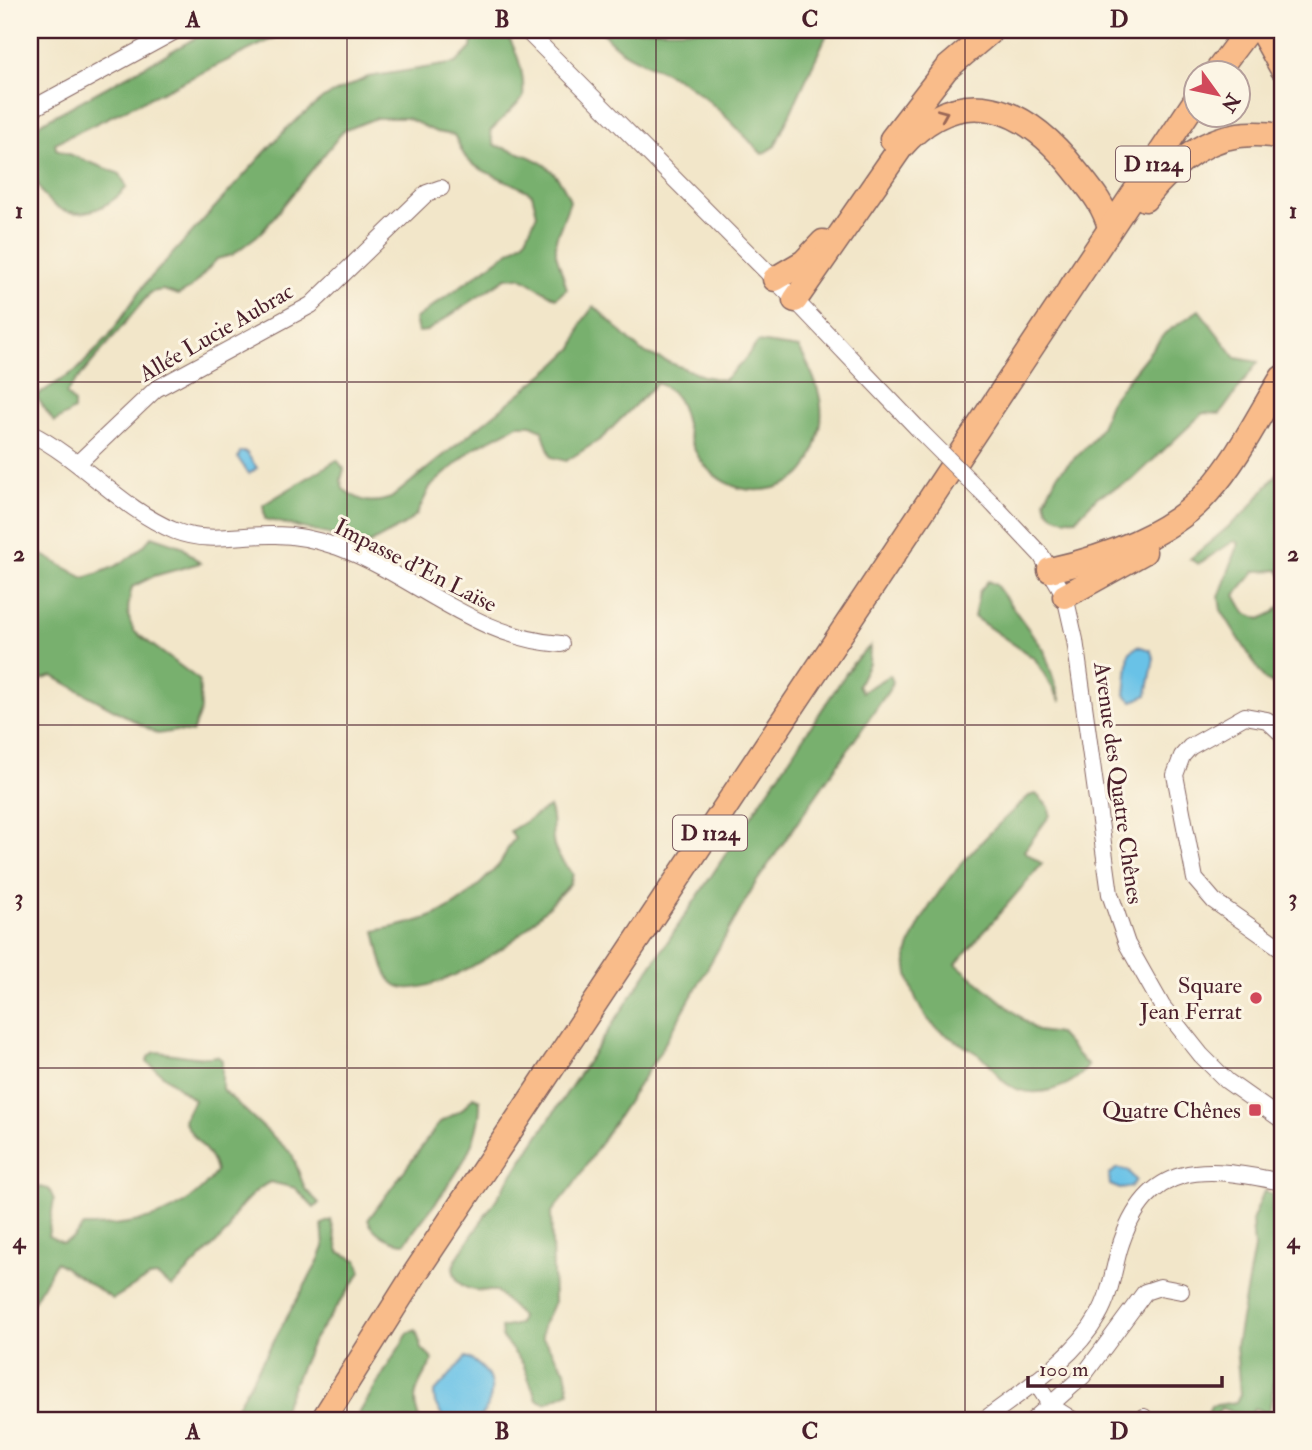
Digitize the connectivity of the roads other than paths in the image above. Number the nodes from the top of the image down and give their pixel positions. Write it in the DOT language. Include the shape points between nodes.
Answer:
graph roads {
  1 [pos="177,30"];
  2 [pos="526,30"];
  3 [pos="992,30"];
  4 [pos="1248,30"];
  5 [pos="1261,30"];
  6 [pos="1226,60"];
  7 [pos="1282,68"];
  8 [pos="30,110"];
  9 [pos="1182,121"];
  10 [pos="1282,138"];
  11 [pos="441,188"];
  12 [pos="1104,237"];
  13 [pos="775,279"];
  14 [pos="796,300"];
  15 [pos="1282,378"];
  16 [pos="1282,402"];
  17 [pos="30,433"];
  18 [pos="78,463"];
  19 [pos="1050,570"];
  20 [pos="1065,596"];
  21 [pos="561,644"];
  22 [pos="1282,734"];
  23 [pos="1282,949"];
  24 [pos="1282,1120"];
  25 [pos="1282,1182"];
  26 [pos="1181,1291"];
  27 [pos="1035,1381"];
  28 [pos="1051,1406"];
  29 [pos="323,1420"];
  30 [pos="984,1420"];
  31 [pos="1033,1420"];
  32 [pos="1073,1420"];
  1 -- 8 [label="street"];
  2 -- 13 [label="street, Avenue des Quatre Chênes"];
  3 -- 13 [label="highway" via="946,69 916,104 822,244 804,262"];
  4 -- 6 [label="highway"];
  5 -- 7 [label="highway"];
  9 -- 12 [label="highway, D 1124"];
  10 -- 12 [label="highway" via="1234,134 1195,150 1160,180 1120,233"];
  11 -- 18 [label="street, Allée Lucie Aubrac" via="427,193 311,305 156,390"];
  14 -- 12 [label="highway, one-way" via="901,147 917,129 952,110 986,108 1006,113 1052,142 1103,205"];
  12 -- 29 [label="highway, D 1124" via="416,1272"];
  13 -- 14 [label="street, Avenue des Quatre Chênes"];
  14 -- 19 [label="street, Avenue des Quatre Chênes, bridge" via="1041,555"];
  15 -- 19 [label="highway" via="1208,493 1173,522 1087,561"];
  16 -- 20 [label="highway" via="1226,490 1204,513 1176,534"];
  17 -- 18 [label="street, Impasse d'En Laïse"];
  18 -- 21 [label="street, Impasse d'En Laïse" via="138,510 176,531 194,537 274,535 317,541 359,557 487,628 516,638"];
  19 -- 20 [label="street, Avenue des Quatre Chênes"];
  20 -- 24 [label="street, Avenue des Quatre Chênes" via="1116,918 1162,1006 1201,1055 1227,1081"];
  22 -- 23 [label="street" via="1268,720 1245,716 1190,747 1175,775 1195,879 1214,901"];
  25 -- 27 [label="street" via="1209,1170 1179,1175 1153,1191 1126,1230 1098,1317 1082,1339"];
  26 -- 28 [label="street" via="1160,1287 1145,1292 1097,1360"];
  27 -- 28 [label="street"];
  27 -- 30 [label="street"];
  28 -- 31 [label="street"];
  28 -- 32 [label="street"];
}
